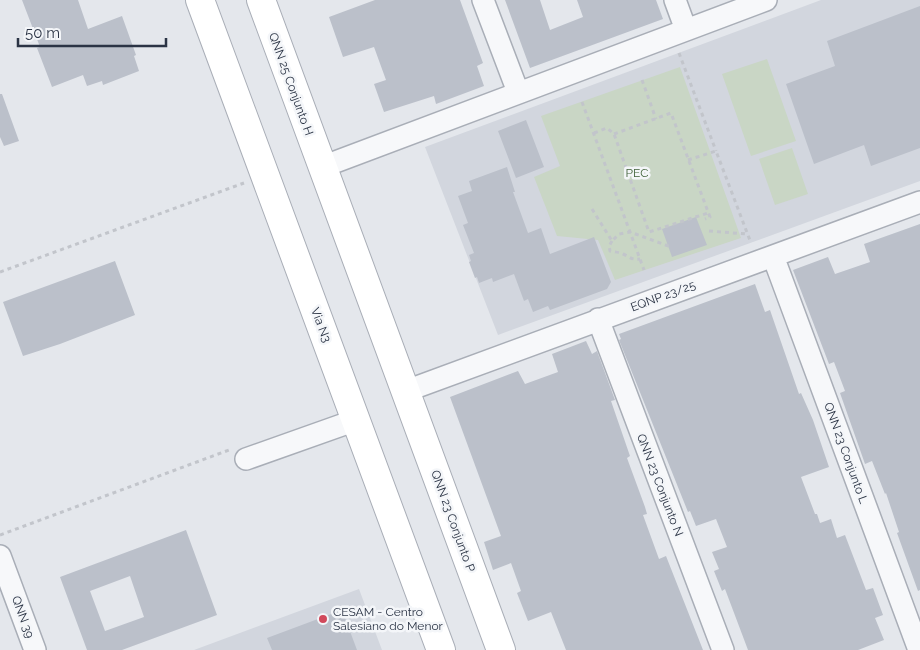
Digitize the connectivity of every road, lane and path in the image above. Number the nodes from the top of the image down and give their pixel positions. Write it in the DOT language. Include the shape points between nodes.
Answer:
graph roads {
  1 [pos="200,0"];
  2 [pos="261,0"];
  3 [pos="483,0"];
  4 [pos="675,0"];
  5 [pos="766,0"];
  6 [pos="686,30"];
  7 [pos="679,52"];
  8 [pos="642,80"];
  9 [pos="518,92"];
  10 [pos="582,102"];
  11 [pos="656,119"];
  12 [pos="594,133"];
  13 [pos="614,134"];
  14 [pos="716,151"];
  15 [pos="688,160"];
  16 [pos="322,167"];
  17 [pos="265,175"];
  18 [pos="920,202"];
  19 [pos="592,209"];
  20 [pos="708,212"];
  21 [pos="705,219"];
  22 [pos="709,231"];
  23 [pos="630,232"];
  24 [pos="747,234"];
  25 [pos="612,241"];
  26 [pos="751,243"];
  27 [pos="671,247"];
  28 [pos="773,256"];
  29 [pos="640,259"];
  30 [pos="644,270"];
  31 [pos="0,272"];
  32 [pos="598,319"];
  33 [pos="406,391"];
  34 [pos="356,420"];
  35 [pos="246,459"];
  36 [pos="0,535"];
  37 [pos="0,556"];
  38 [pos="415,580"];
  39 [pos="35,650"];
  40 [pos="441,650"];
  41 [pos="456,650"];
  42 [pos="501,650"];
  43 [pos="722,650"];
  44 [pos="919,650"];
  1 -- 17 [label="main road, Via N3"];
  2 -- 16 [label="main road, QNN 25 Conjunto H"];
  3 -- 9 [label="street"];
  4 -- 6 [label="street"];
  5 -- 6 [label="street"];
  6 -- 9 [label="street"];
  7 -- 14 [label="path"];
  8 -- 11 [label="path"];
  9 -- 16 [label="street"];
  10 -- 12 [label="path"];
  11 -- 13 [label="path"];
  11 -- 15 [label="path" via="671,113"];
  12 -- 13 [label="path" via="607,128"];
  12 -- 23 [label="path"];
  13 -- 20 [label="path" via="649,232"];
  14 -- 15 [label="path"];
  14 -- 24 [label="path"];
  15 -- 20 [label="path"];
  16 -- 33 [label="main road"];
  17 -- 31 [label="path"];
  17 -- 34 [label="main road, Via N3"];
  18 -- 28 [label="street, EQNP 23/25"];
  19 -- 25 [label="path"];
  20 -- 21 [label="path" via="710,218"];
  22 -- 24 [label="path"];
  23 -- 25 [label="path" via="619,234"];
  23 -- 27 [label="path"];
  23 -- 29 [label="path"];
  24 -- 26 [label="path"];
  25 -- 29 [label="path" via="610,251 633,260"];
  28 -- 32 [label="street, EQNP 23/25"];
  28 -- 44 [label="street, QNN 23 Conjunto L"];
  29 -- 30 [label="path"];
  32 -- 33 [label="street, EQNP 23/25"];
  32 -- 43 [label="street, QNN 23 Conjunto N"];
  33 -- 42 [label="main road, QNN 23 Conjunto P"];
  34 -- 35 [label="street"];
  34 -- 38 [label="main road, Via N3"];
  35 -- 36 [label="path" via="241,445"];
  37 -- 39 [label="street, QNN 39"];
  38 -- 40 [label="main road, Via N3"];
  38 -- 41 [label="main road"];
}
